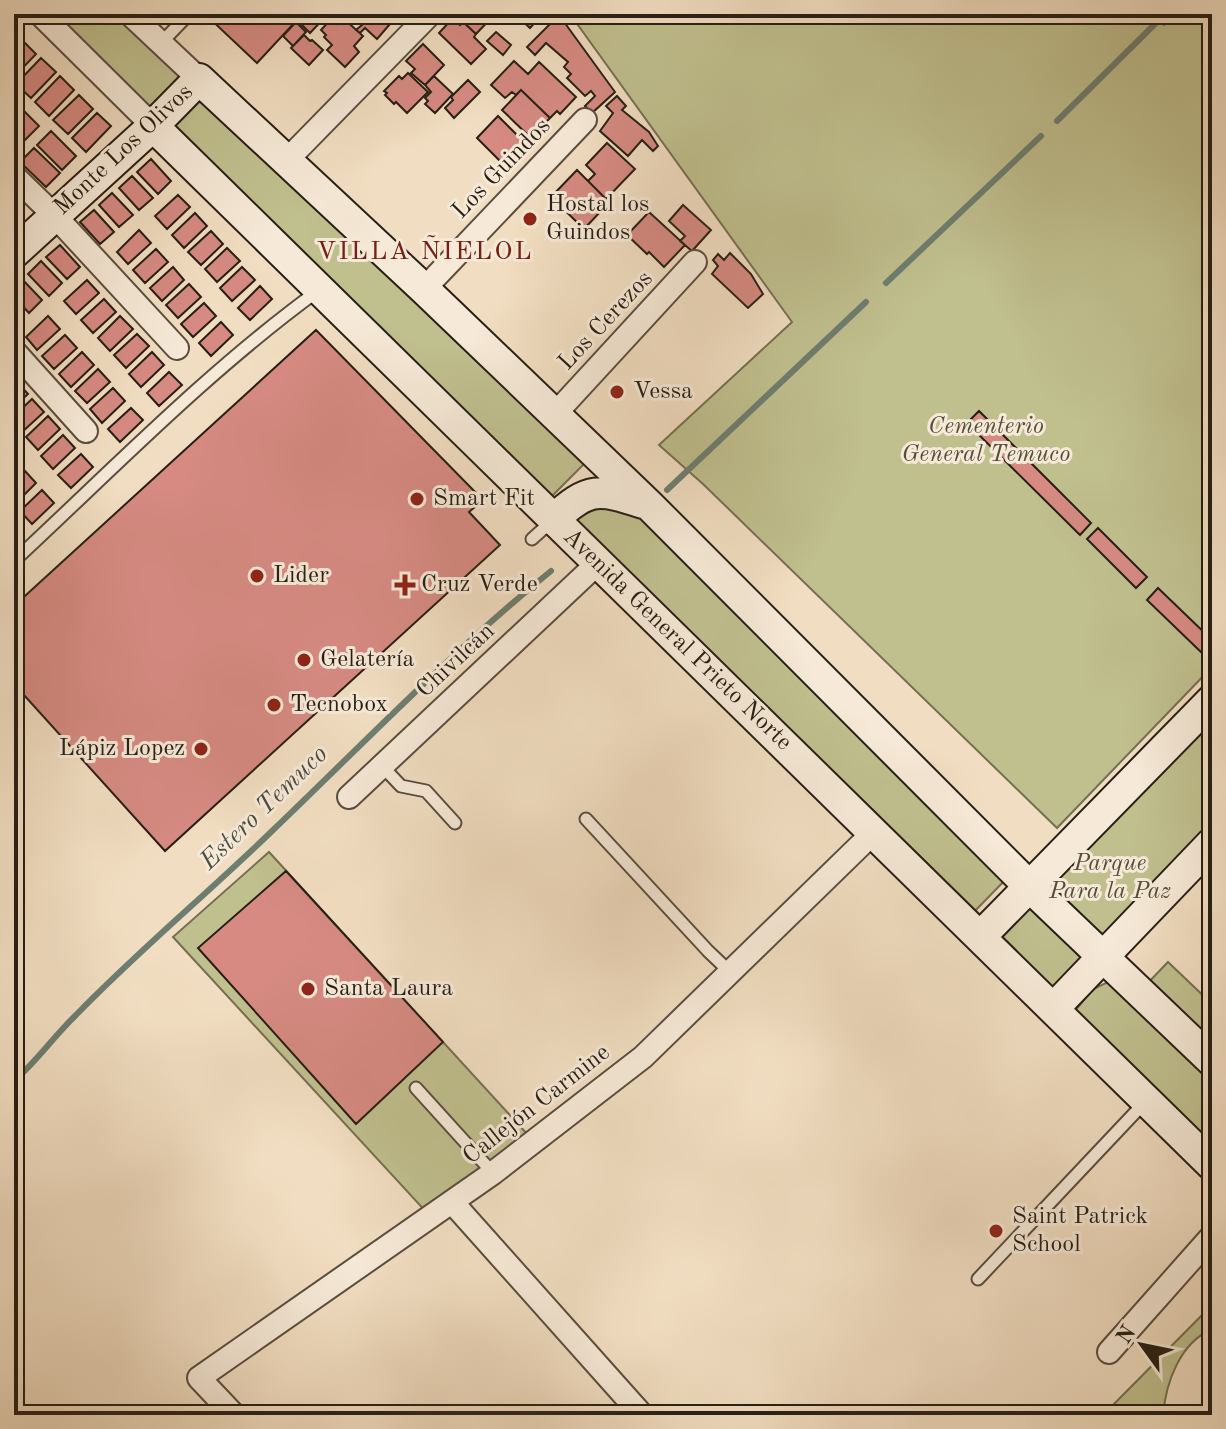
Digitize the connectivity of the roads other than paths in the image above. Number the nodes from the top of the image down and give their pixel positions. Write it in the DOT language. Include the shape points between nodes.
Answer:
graph roads {
  1 [pos="40,14"];
  2 [pos="130,14"];
  3 [pos="189,14"];
  4 [pos="430,14"];
  5 [pos="161,43"];
  6 [pos="199,79"];
  7 [pos="585,120"];
  8 [pos="153,126"];
  9 [pos="287,160"];
  10 [pos="14,176"];
  11 [pos="55,216"];
  12 [pos="14,253"];
  13 [pos="695,262"];
  14 [pos="319,289"];
  15 [pos="424,289"];
  16 [pos="177,348"];
  17 [pos="14,351"];
  18 [pos="555,414"];
  19 [pos="86,431"];
  20 [pos="649,505"];
  21 [pos="543,529"];
  22 [pos="14,561"];
  23 [pos="598,563"];
  24 [pos="1212,700"];
  25 [pos="382,766"];
  26 [pos="349,797"];
  27 [pos="586,819"];
  28 [pos="455,823"];
  29 [pos="873,833"];
  30 [pos="1212,843"];
  31 [pos="1030,887"];
  32 [pos="980,937"];
  33 [pos="1104,957"];
  34 [pos="730,972"];
  35 [pos="1053,1009"];
  36 [pos="1212,1061"];
  37 [pos="416,1088"];
  38 [pos="1147,1101"];
  39 [pos="1212,1165"];
  40 [pos="493,1173"];
  41 [pos="452,1202"];
  42 [pos="1212,1236"];
  43 [pos="978,1279"];
  44 [pos="1109,1352"];
  45 [pos="234,1415"];
  46 [pos="642,1415"];
  1 -- 8 [label="street, Avenida General Prieto Norte"];
  2 -- 5 [label="street"];
  3 -- 5 [label="lane"];
  4 -- 9 [label="street"];
  5 -- 6 [label="street"];
  6 -- 8 [label="street, Monte Los Olivos"];
  6 -- 9 [label="street"];
  7 -- 15 [label="street, Los Guindos"];
  8 -- 11 [label="street, Monte Los Olivos"];
  8 -- 14 [label="street, Avenida General Prieto Norte"];
  9 -- 15 [label="street"];
  10 -- 11 [label="street"];
  11 -- 12 [label="street, Monte Los Olivos"];
  11 -- 16 [label="street"];
  13 -- 18 [label="street, Los Cerezos"];
  14 -- 21 [label="street, Avenida General Prieto Norte"];
  14 -- 22 [label="lane" via="211,377"];
  15 -- 18 [label="street"];
  17 -- 19 [label="street"];
  18 -- 20 [label="street"];
  20 -- 21 [label="street" via="590,493"];
  20 -- 31 [label="street"];
  21 -- 23 [label="street, Avenida General Prieto Norte"];
  23 -- 25 [label="street, Chivilcán"];
  23 -- 29 [label="street, Avenida General Prieto Norte"];
  24 -- 31 [label="street"];
  25 -- 26 [label="street, Chivilcán"];
  25 -- 28 [label="lane" via="401,786 426,791"];
  27 -- 34 [label="lane"];
  29 -- 32 [label="street, Avenida General Prieto Norte"];
  29 -- 34 [label="street, Callejón Carmine"];
  30 -- 33 [label="street"];
  31 -- 32 [label="street"];
  31 -- 33 [label="street"];
  32 -- 35 [label="street, Avenida General Prieto Norte"];
  33 -- 35 [label="street"];
  33 -- 36 [label="street"];
  34 -- 40 [label="street, Callejón Carmine" via="643,1057"];
  35 -- 38 [label="street, Avenida General Prieto Norte"];
  37 -- 40 [label="lane"];
  38 -- 39 [label="street, Avenida General Prieto Norte"];
  38 -- 43 [label="lane"];
  40 -- 41 [label="street, Callejón Carmine"];
  41 -- 45 [label="street, Callejón Carmine" via="199,1378"];
  41 -- 46 [label="street"];
  42 -- 44 [label="street"];
}
